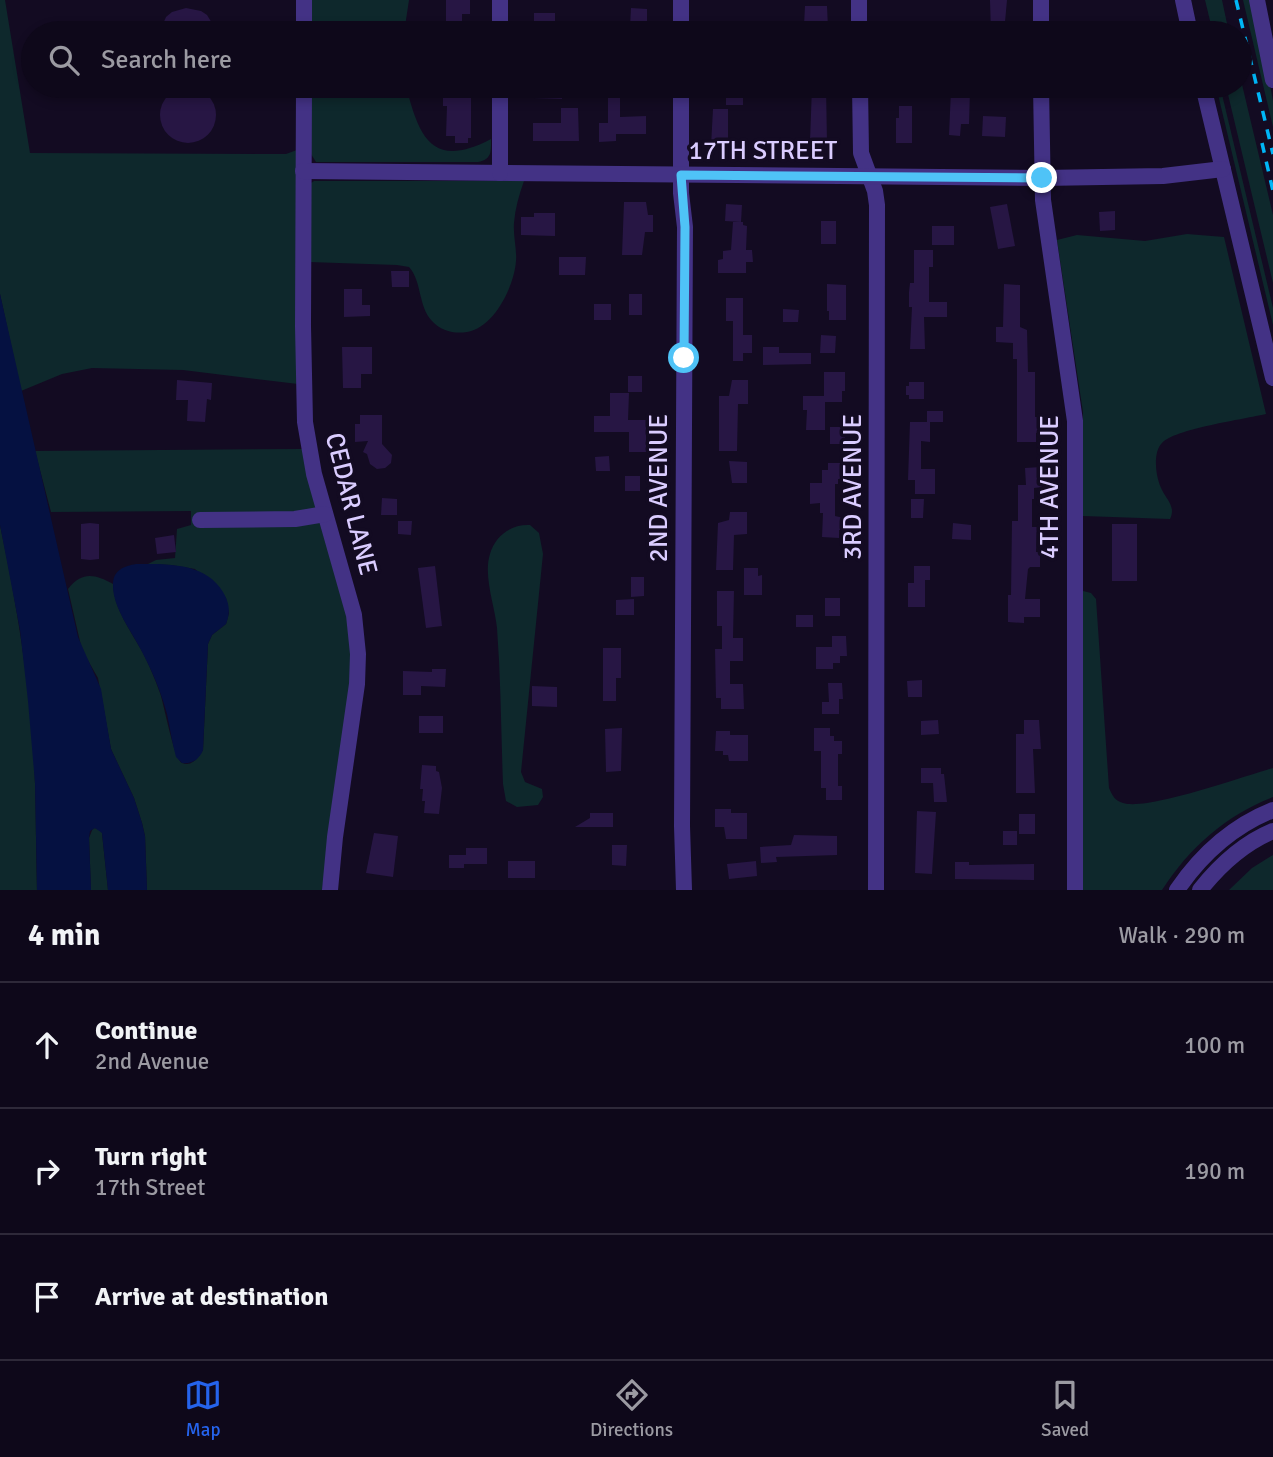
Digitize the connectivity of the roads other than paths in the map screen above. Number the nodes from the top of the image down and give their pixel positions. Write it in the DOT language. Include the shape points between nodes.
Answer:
graph roads {
  1 [pos="304,0"];
  2 [pos="500,0"];
  3 [pos="681,0"];
  4 [pos="859,0"];
  5 [pos="1041,0"];
  6 [pos="1183,0"];
  7 [pos="1257,0"];
  8 [pos="304,21"];
  9 [pos="500,21"];
  10 [pos="681,21"];
  11 [pos="859,21"];
  12 [pos="1041,21"];
  13 [pos="1188,21"];
  14 [pos="1273,80"];
  15 [pos="304,98"];
  16 [pos="500,98"];
  17 [pos="681,98"];
  18 [pos="860,98"];
  19 [pos="1041,98"];
  20 [pos="1206,98"];
  21 [pos="1223,169"];
  22 [pos="303,171"];
  23 [pos="500,173"];
  24 [pos="681,175"];
  25 [pos="868,176"];
  26 [pos="1042,178"];
  27 [pos="1273,378"];
  28 [pos="325,514"];
  29 [pos="201,520"];
  30 [pos="1273,810"];
  31 [pos="1273,831"];
  32 [pos="330,890"];
  33 [pos="684,890"];
  34 [pos="877,890"];
  35 [pos="1075,890"];
  36 [pos="1177,890"];
  37 [pos="1199,890"];
  1 -- 8 [label="street"];
  2 -- 9 [label="street"];
  3 -- 10 [label="street"];
  4 -- 11 [label="street"];
  5 -- 12 [label="street"];
  6 -- 13 [label="street"];
  7 -- 14 [label="street"];
  15 -- 22 [label="street, CEDAR LANE"];
  16 -- 23 [label="street"];
  17 -- 24 [label="street, 2ND AVENUE"];
  18 -- 25 [label="street, 3RD AVENUE" via="861,149"];
  19 -- 26 [label="street, 4TH AVENUE"];
  20 -- 21 [label="street"];
  21 -- 26 [label="street, 17TH STREET" via="1163,176"];
  21 -- 27 [label="street"];
  22 -- 23 [label="street, 17TH STREET"];
  22 -- 28 [label="street, CEDAR LANE" via="304,400 310,457"];
  23 -- 24 [label="street, 17TH STREET"];
  24 -- 25 [label="street, 17TH STREET"];
  24 -- 33 [label="street, 2ND AVENUE" via="685,227"];
  25 -- 26 [label="street, 17TH STREET"];
  25 -- 34 [label="street, 3RD AVENUE" via="877,205"];
  26 -- 35 [label="street, 4TH AVENUE" via="1075,421"];
  28 -- 29 [label="street" via="302,519"];
  28 -- 32 [label="street, CEDAR LANE" via="350,599 358,654"];
  30 -- 36 [label="street" via="1224,839"];
  31 -- 37 [label="street" via="1230,859"];
}
